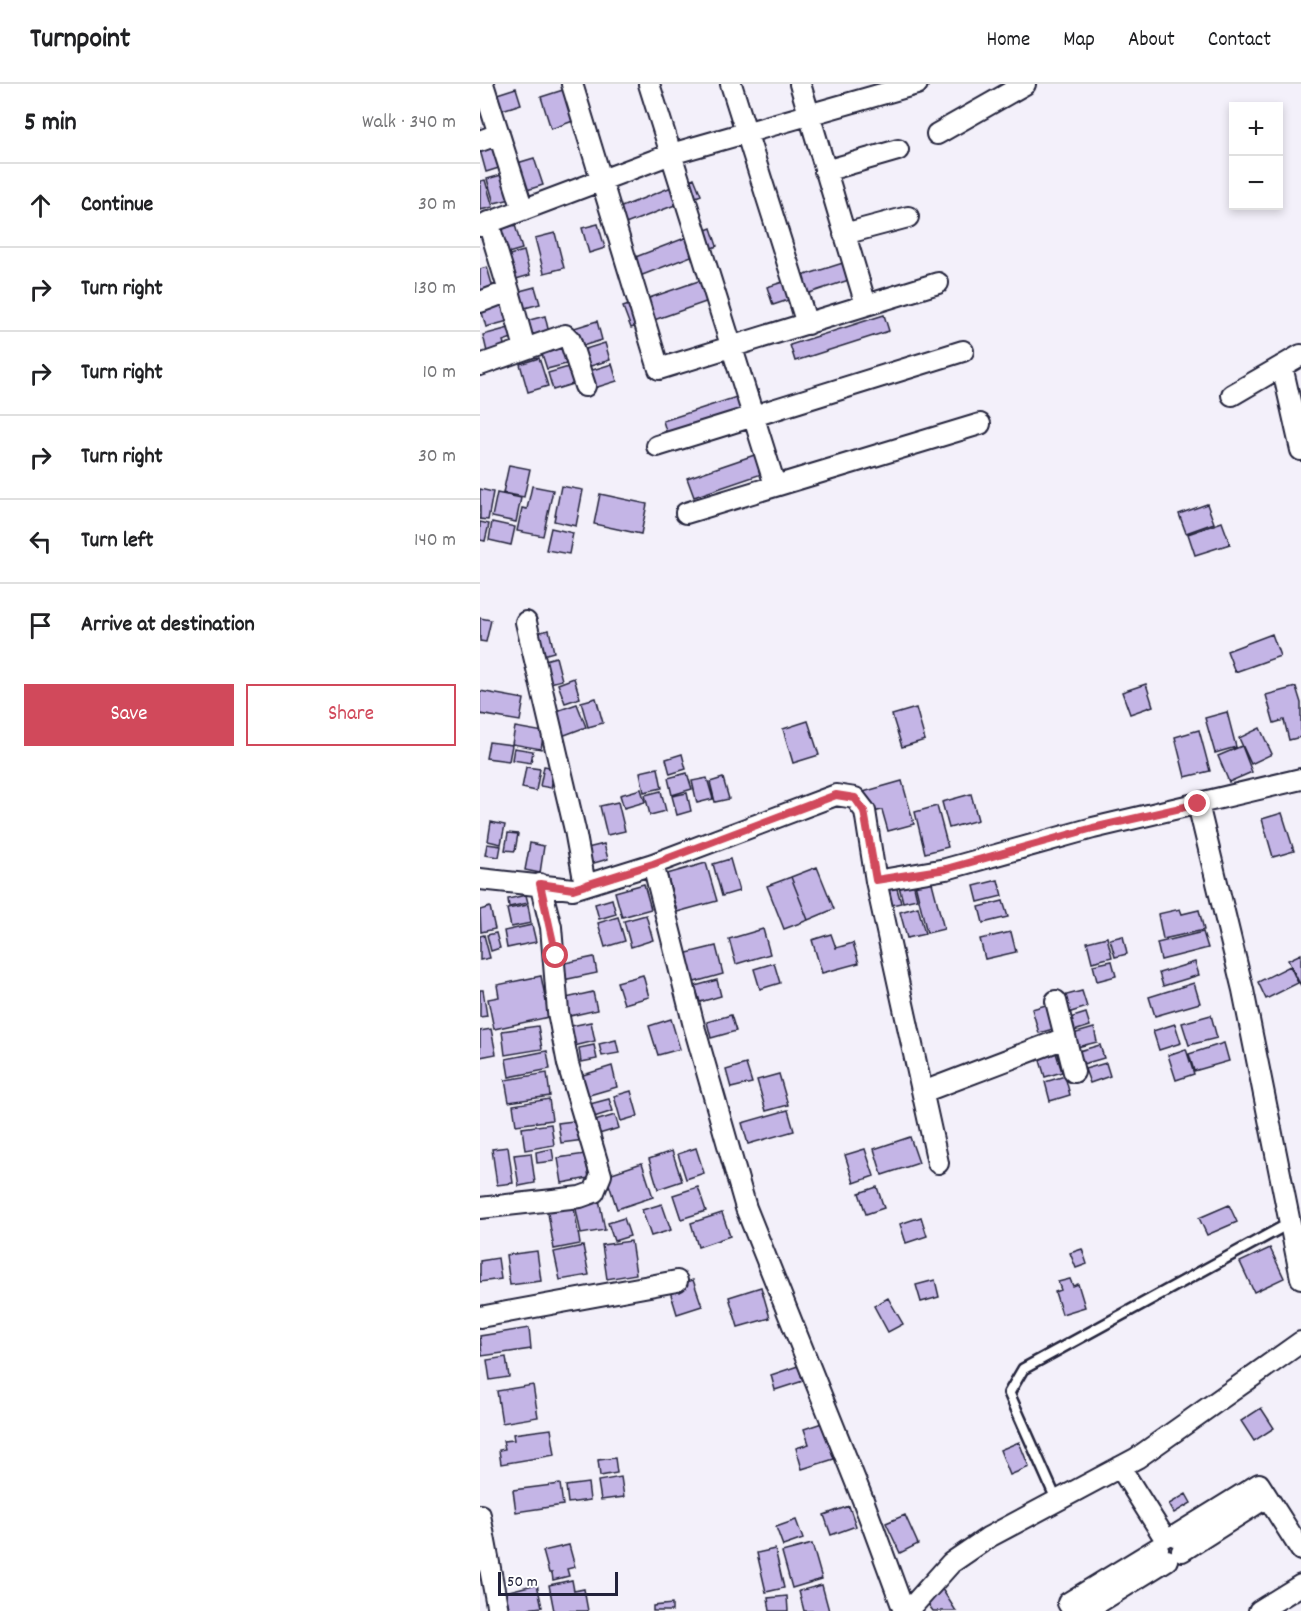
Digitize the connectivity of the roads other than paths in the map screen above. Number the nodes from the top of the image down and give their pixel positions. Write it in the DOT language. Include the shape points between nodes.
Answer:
graph roads {
  1 [pos="483,84"];
  2 [pos="572,84"];
  3 [pos="649,84"];
  4 [pos="731,84"];
  5 [pos="800,84"];
  6 [pos="917,84"];
  7 [pos="1025,84"];
  8 [pos="809,115"];
  9 [pos="746,133"];
  10 [pos="499,134"];
  11 [pos="937,134"];
  12 [pos="480,141"];
  13 [pos="898,150"];
  14 [pos="671,154"];
  15 [pos="825,171"];
  16 [pos="601,178"];
  17 [pos="524,210"];
  18 [pos="908,217"];
  19 [pos="484,224"];
  20 [pos="844,234"];
  21 [pos="938,283"];
  22 [pos="509,291"];
  23 [pos="480,302"];
  24 [pos="866,305"];
  25 [pos="807,324"];
  26 [pos="732,347"];
  27 [pos="525,348"];
  28 [pos="963,351"];
  29 [pos="1301,355"];
  30 [pos="480,365"];
  31 [pos="1282,366"];
  32 [pos="585,386"];
  33 [pos="1232,395"];
  34 [pos="753,416"];
  35 [pos="980,424"];
  36 [pos="657,446"];
  37 [pos="1301,450"];
  38 [pos="775,485"];
  39 [pos="686,513"];
  40 [pos="526,622"];
  41 [pos="1301,779"];
  42 [pos="1198,804"];
  43 [pos="653,864"];
  44 [pos="480,879"];
  45 [pos="876,880"];
  46 [pos="540,884"];
  47 [pos="585,885"];
  48 [pos="1056,1001"];
  49 [pos="1065,1038"];
  50 [pos="1074,1072"];
  51 [pos="922,1092"];
  52 [pos="938,1163"];
  53 [pos="480,1208"];
  54 [pos="1288,1224"];
  55 [pos="1301,1278"];
  56 [pos="677,1281"];
  57 [pos="480,1317"];
  58 [pos="1301,1342"];
  59 [pos="1120,1467"];
  60 [pos="1057,1501"];
  61 [pos="480,1515"];
  62 [pos="1169,1546"];
  63 [pos="1301,1550"];
  64 [pos="1301,1585"];
  65 [pos="492,1607"];
  66 [pos="906,1611"];
  67 [pos="1073,1611"];
  68 [pos="1085,1611"];
  69 [pos="1259,1611"];
  1 -- 10 [label="street"];
  2 -- 16 [label="street"];
  3 -- 14 [label="street"];
  4 -- 9 [label="street"];
  5 -- 8 [label="street"];
  6 -- 8 [label="street"];
  7 -- 11 [label="street"];
  8 -- 9 [label="street"];
  8 -- 15 [label="street"];
  9 -- 14 [label="street"];
  9 -- 25 [label="street"];
  10 -- 12 [label="street"];
  10 -- 17 [label="street"];
  13 -- 15 [label="street"];
  14 -- 16 [label="street"];
  14 -- 26 [label="street"];
  15 -- 20 [label="street"];
  16 -- 17 [label="street"];
  16 -- 26 [label="street" via="659,369"];
  17 -- 19 [label="street"];
  18 -- 20 [label="street"];
  19 -- 22 [label="street"];
  20 -- 24 [label="street"];
  21 -- 24 [label="street"];
  22 -- 23 [label="street"];
  22 -- 27 [label="street"];
  24 -- 25 [label="street"];
  25 -- 26 [label="street"];
  26 -- 34 [label="street"];
  27 -- 30 [label="street"];
  27 -- 32 [label="street" via="568,337"];
  28 -- 34 [label="street"];
  29 -- 31 [label="street"];
  31 -- 33 [label="street"];
  31 -- 37 [label="street"];
  34 -- 36 [label="street"];
  34 -- 38 [label="street"];
  35 -- 38 [label="street"];
  38 -- 39 [label="street"];
  40 -- 47 [label="street"];
  41 -- 42 [label="street"];
  42 -- 45 [label="street" via="946,869"];
  42 -- 54 [label="street" via="1243,990"];
  43 -- 45 [label="street" via="836,795 855,798 864,811"];
  43 -- 47 [label="street"];
  43 -- 66 [label="street" via="746,1208"];
  44 -- 46 [label="street"];
  45 -- 51 [label="street"];
  46 -- 47 [label="street" via="573,889"];
  46 -- 53 [label="street" via="554,946 558,1012 568,1064 601,1175 594,1192 580,1197"];
  48 -- 49 [label="street"];
  49 -- 50 [label="street"];
  49 -- 51 [label="street"];
  51 -- 52 [label="street"];
  54 -- 55 [label="street"];
  54 -- 60 [label="lane" via="1023,1369 1009,1394"];
  56 -- 57 [label="street"];
  58 -- 59 [label="street"];
  59 -- 60 [label="street"];
  59 -- 62 [label="street"];
  60 -- 66 [label="street" via="989,1537 951,1563"];
  61 -- 65 [label="street"];
  62 -- 63 [label="street" via="1259,1484"];
  62 -- 67 [label="street" via="1068,1603"];
  62 -- 68 [label="street"];
  64 -- 69 [label="street"];
}
